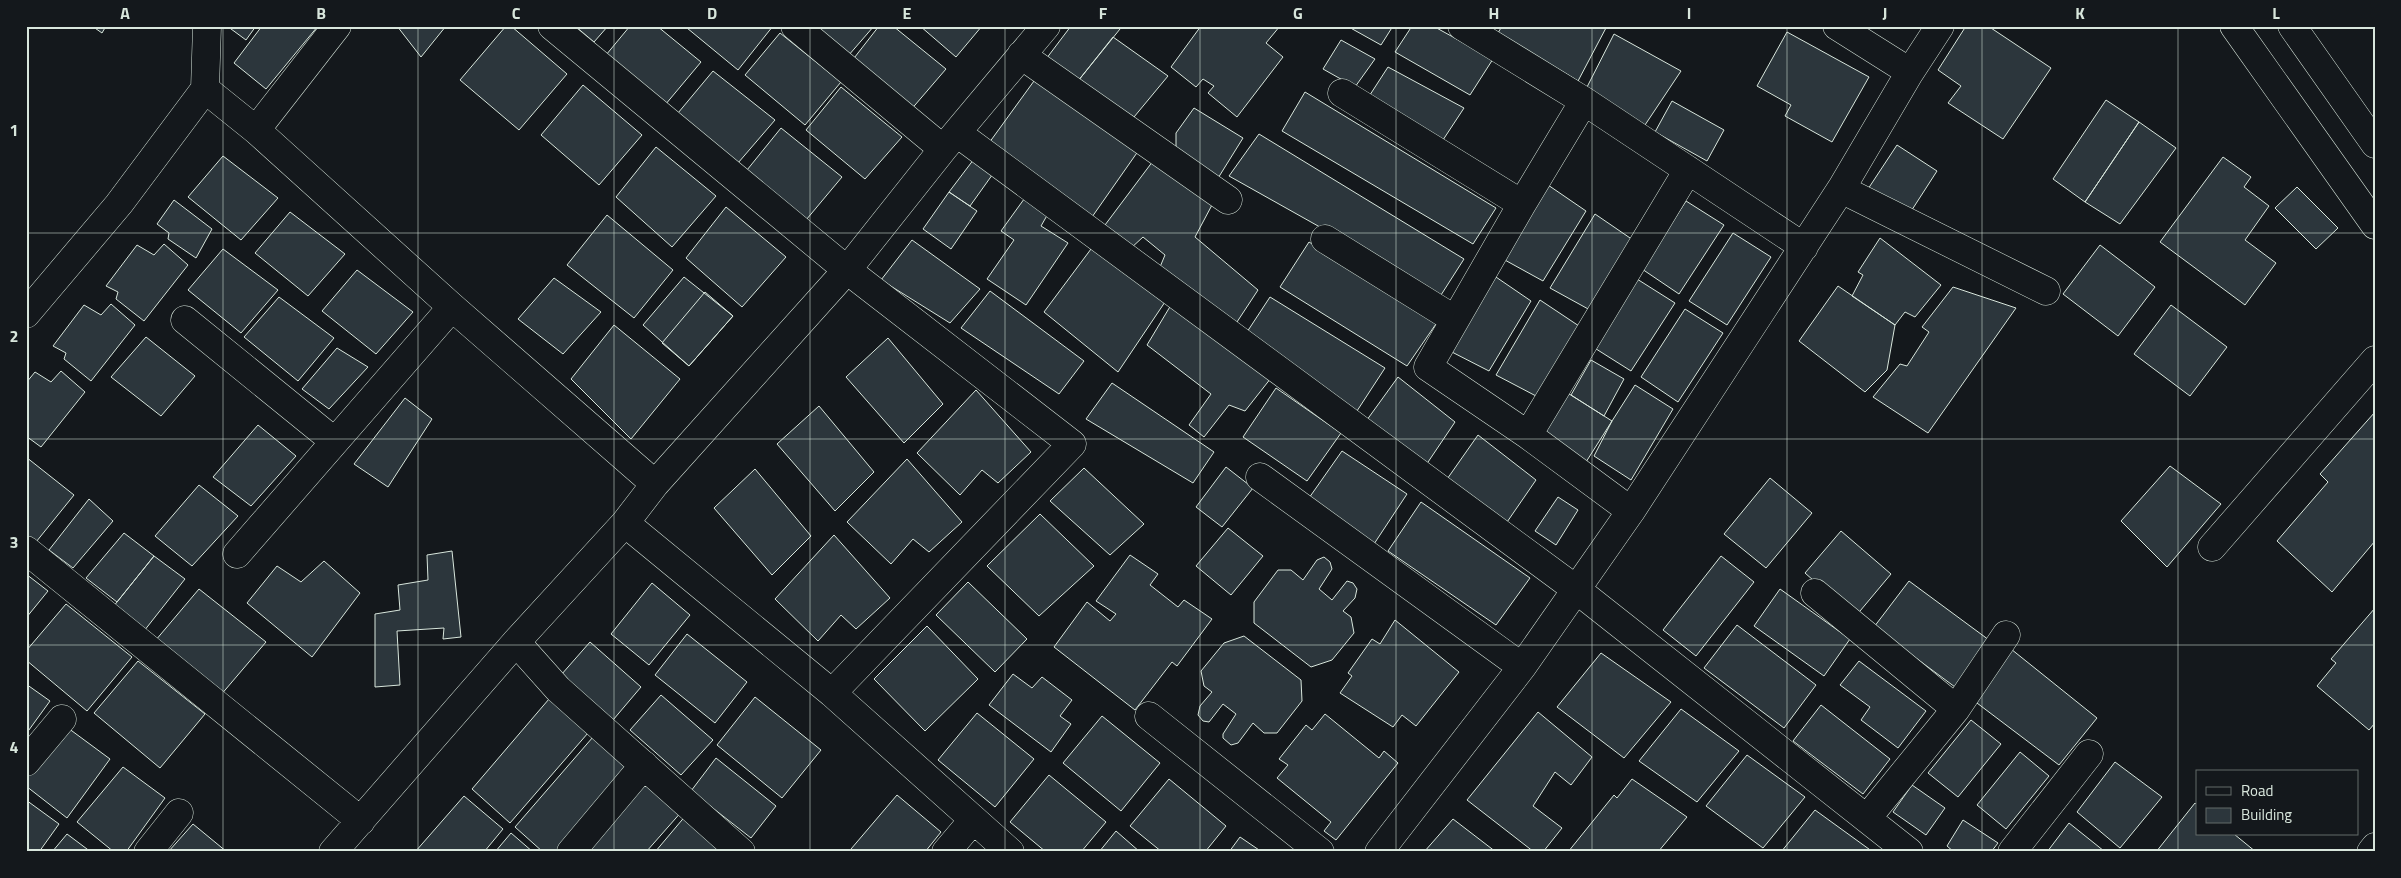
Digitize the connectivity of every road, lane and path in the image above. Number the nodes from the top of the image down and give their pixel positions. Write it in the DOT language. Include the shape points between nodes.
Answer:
graph roads {
  1 [pos="207,26"];
  2 [pos="337,26"];
  3 [pos="552,26"];
  4 [pos="795,26"];
  5 [pos="1462,26"];
  6 [pos="1837,26"];
  7 [pos="1940,26"];
  8 [pos="2234,26"];
  9 [pos="2292,26"];
  10 [pos="1030,37"];
  11 [pos="1910,72"];
  12 [pos="206,90"];
  13 [pos="1342,93"];
  14 [pos="1584,101"];
  15 [pos="256,130"];
  16 [pos="950,141"];
  17 [pos="2375,144"];
  18 [pos="1688,170"];
  19 [pos="1841,189"];
  20 [pos="1228,200"];
  21 [pos="1522,204"];
  22 [pos="2375,225"];
  23 [pos="1325,239"];
  24 [pos="1804,247"];
  25 [pos="847,270"];
  26 [pos="2046,291"];
  27 [pos="452,307"];
  28 [pos="26,314"];
  29 [pos="1454,319"];
  30 [pos="185,320"];
  31 [pos="2375,360"];
  32 [pos="1528,435"];
  33 [pos="334,441"];
  34 [pos="1260,477"];
  35 [pos="655,484"];
  36 [pos="1631,510"];
  37 [pos="625,523"];
  38 [pos="2212,547"];
  39 [pos="26,550"];
  40 [pos="237,554"];
  41 [pos="1577,590"];
  42 [pos="1814,593"];
  43 [pos="2006,636"];
  44 [pos="516,642"];
  45 [pos="1522,667"];
  46 [pos="832,693"];
  47 [pos="1956,709"];
  48 [pos="1149,716"];
  49 [pos="62,719"];
  50 [pos="2089,754"];
  51 [pos="26,762"];
  52 [pos="644,765"];
  53 [pos="179,813"];
  54 [pos="1868,817"];
  55 [pos="973,820"];
  56 [pos="360,821"];
  57 [pos="2375,847"];
  58 [pos="148,852"];
  59 [pos="333,852"];
  60 [pos="571,852"];
  61 [pos="741,852"];
  62 [pos="946,852"];
  63 [pos="1010,852"];
  64 [pos="1320,852"];
  65 [pos="1379,852"];
  66 [pos="1909,852"];
  67 [pos="2012,852"];
  68 [pos="2372,852"];
  1 -- 12 [label="street"];
  2 -- 15 [label="street"];
  3 -- 25 [label="street"];
  4 -- 16 [label="street"];
  5 -- 14 [label="street"];
  6 -- 11 [label="street"];
  7 -- 11 [label="street"];
  8 -- 22 [label="street"];
  9 -- 17 [label="street"];
  10 -- 16 [label="street"];
  10 -- 20 [label="street"];
  11 -- 19 [label="street"];
  12 -- 15 [label="street"];
  12 -- 28 [label="street" via="119,204"];
  13 -- 21 [label="street"];
  14 -- 18 [label="street"];
  14 -- 21 [label="street"];
  15 -- 27 [label="street"];
  16 -- 25 [label="street"];
  16 -- 41 [label="street"];
  18 -- 24 [label="street"];
  18 -- 32 [label="street"];
  19 -- 24 [label="street"];
  19 -- 26 [label="street"];
  21 -- 29 [label="street"];
  23 -- 29 [label="street"];
  24 -- 36 [label="street"];
  25 -- 35 [label="street"];
  25 -- 46 [label="street" via="1072,444"];
  27 -- 33 [label="street"];
  27 -- 35 [label="street"];
  29 -- 32 [label="street" via="1428,367"];
  30 -- 33 [label="street"];
  31 -- 38 [label="street"];
  32 -- 36 [label="street"];
  33 -- 40 [label="street"];
  34 -- 45 [label="street"];
  35 -- 37 [label="street"];
  36 -- 41 [label="street"];
  37 -- 44 [label="street"];
  37 -- 46 [label="street"];
  39 -- 56 [label="street"];
  41 -- 45 [label="street"];
  41 -- 54 [label="street"];
  42 -- 47 [label="street"];
  43 -- 47 [label="street"];
  44 -- 52 [label="street" via="558,689"];
  44 -- 56 [label="street"];
  45 -- 65 [label="street"];
  46 -- 55 [label="street"];
  47 -- 54 [label="street"];
  48 -- 64 [label="street"];
  49 -- 51 [label="street"];
  50 -- 67 [label="street"];
  52 -- 60 [label="street"];
  52 -- 61 [label="street"];
  53 -- 58 [label="street"];
  54 -- 66 [label="street"];
  55 -- 62 [label="street"];
  55 -- 63 [label="street"];
  56 -- 59 [label="street"];
  57 -- 68 [label="street"];
}
